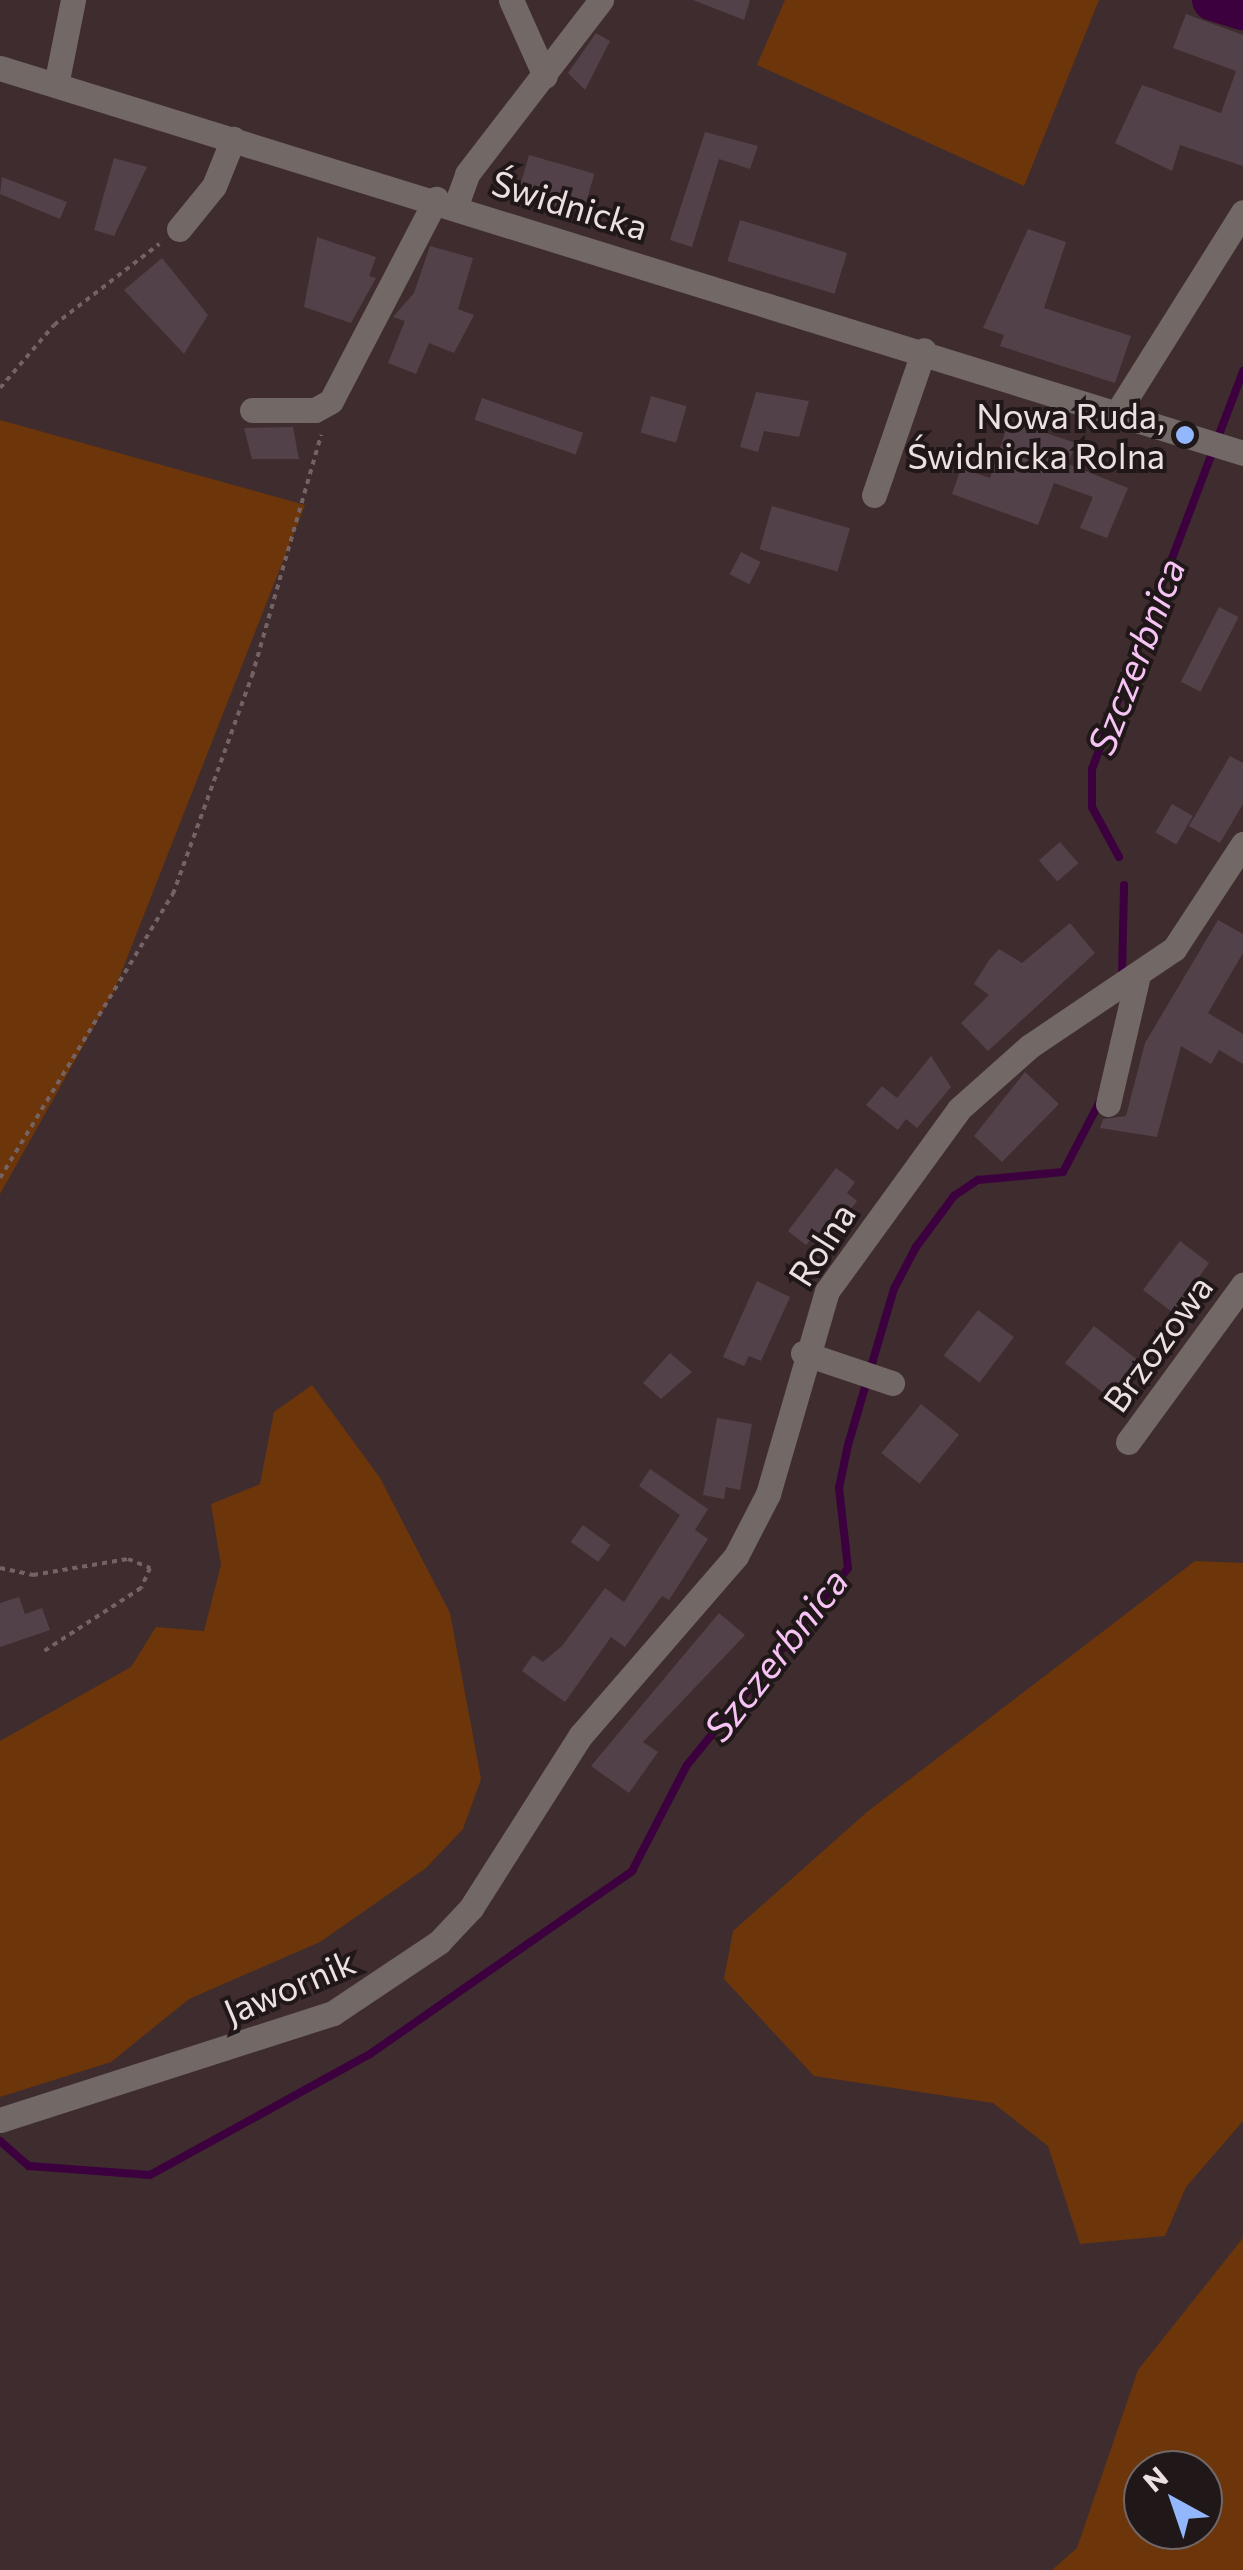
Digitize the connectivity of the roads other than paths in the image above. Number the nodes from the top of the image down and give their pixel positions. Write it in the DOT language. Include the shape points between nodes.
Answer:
graph roads {
  1 [pos="73,0"];
  2 [pos="511,0"];
  3 [pos="601,0"];
  4 [pos="0,68"];
  5 [pos="545,76"];
  6 [pos="56,85"];
  7 [pos="233,139"];
  8 [pos="446,202"];
  9 [pos="1240,226"];
  10 [pos="179,229"];
  11 [pos="924,350"];
  12 [pos="252,410"];
  13 [pos="1118,413"];
  14 [pos="1237,451"];
  15 [pos="874,496"];
  16 [pos="1243,844"];
  17 [pos="1137,980"];
  18 [pos="1108,1104"];
  19 [pos="1243,1284"];
  20 [pos="803,1353"];
  21 [pos="892,1383"];
  22 [pos="1128,1442"];
  23 [pos="531,1810"];
  24 [pos="0,2120"];
  1 -- 6 [label="street"];
  2 -- 5 [label="street"];
  3 -- 5 [label="street"];
  4 -- 6 [label="street, Świdnicka"];
  5 -- 8 [label="street"];
  6 -- 7 [label="street, Świdnicka"];
  7 -- 8 [label="street, Świdnicka"];
  7 -- 10 [label="street" via="214,186"];
  8 -- 11 [label="street, Świdnicka"];
  8 -- 12 [label="street" via="331,401 315,410"];
  9 -- 13 [label="street"];
  11 -- 13 [label="street, Świdnicka"];
  11 -- 15 [label="street"];
  13 -- 14 [label="street, Świdnicka"];
  16 -- 17 [label="street, Rolna" via="1197,920"];
  17 -- 18 [label="street"];
  17 -- 20 [label="street, Rolna" via="1030,1046 959,1109 827,1291"];
  19 -- 22 [label="street, Brzozowa"];
  20 -- 21 [label="street"];
  20 -- 23 [label="street, Rolna" via="768,1494 736,1556 581,1735"];
  23 -- 24 [label="street, Jawornik" via="471,1908 371,1992 176,2069"];
}
